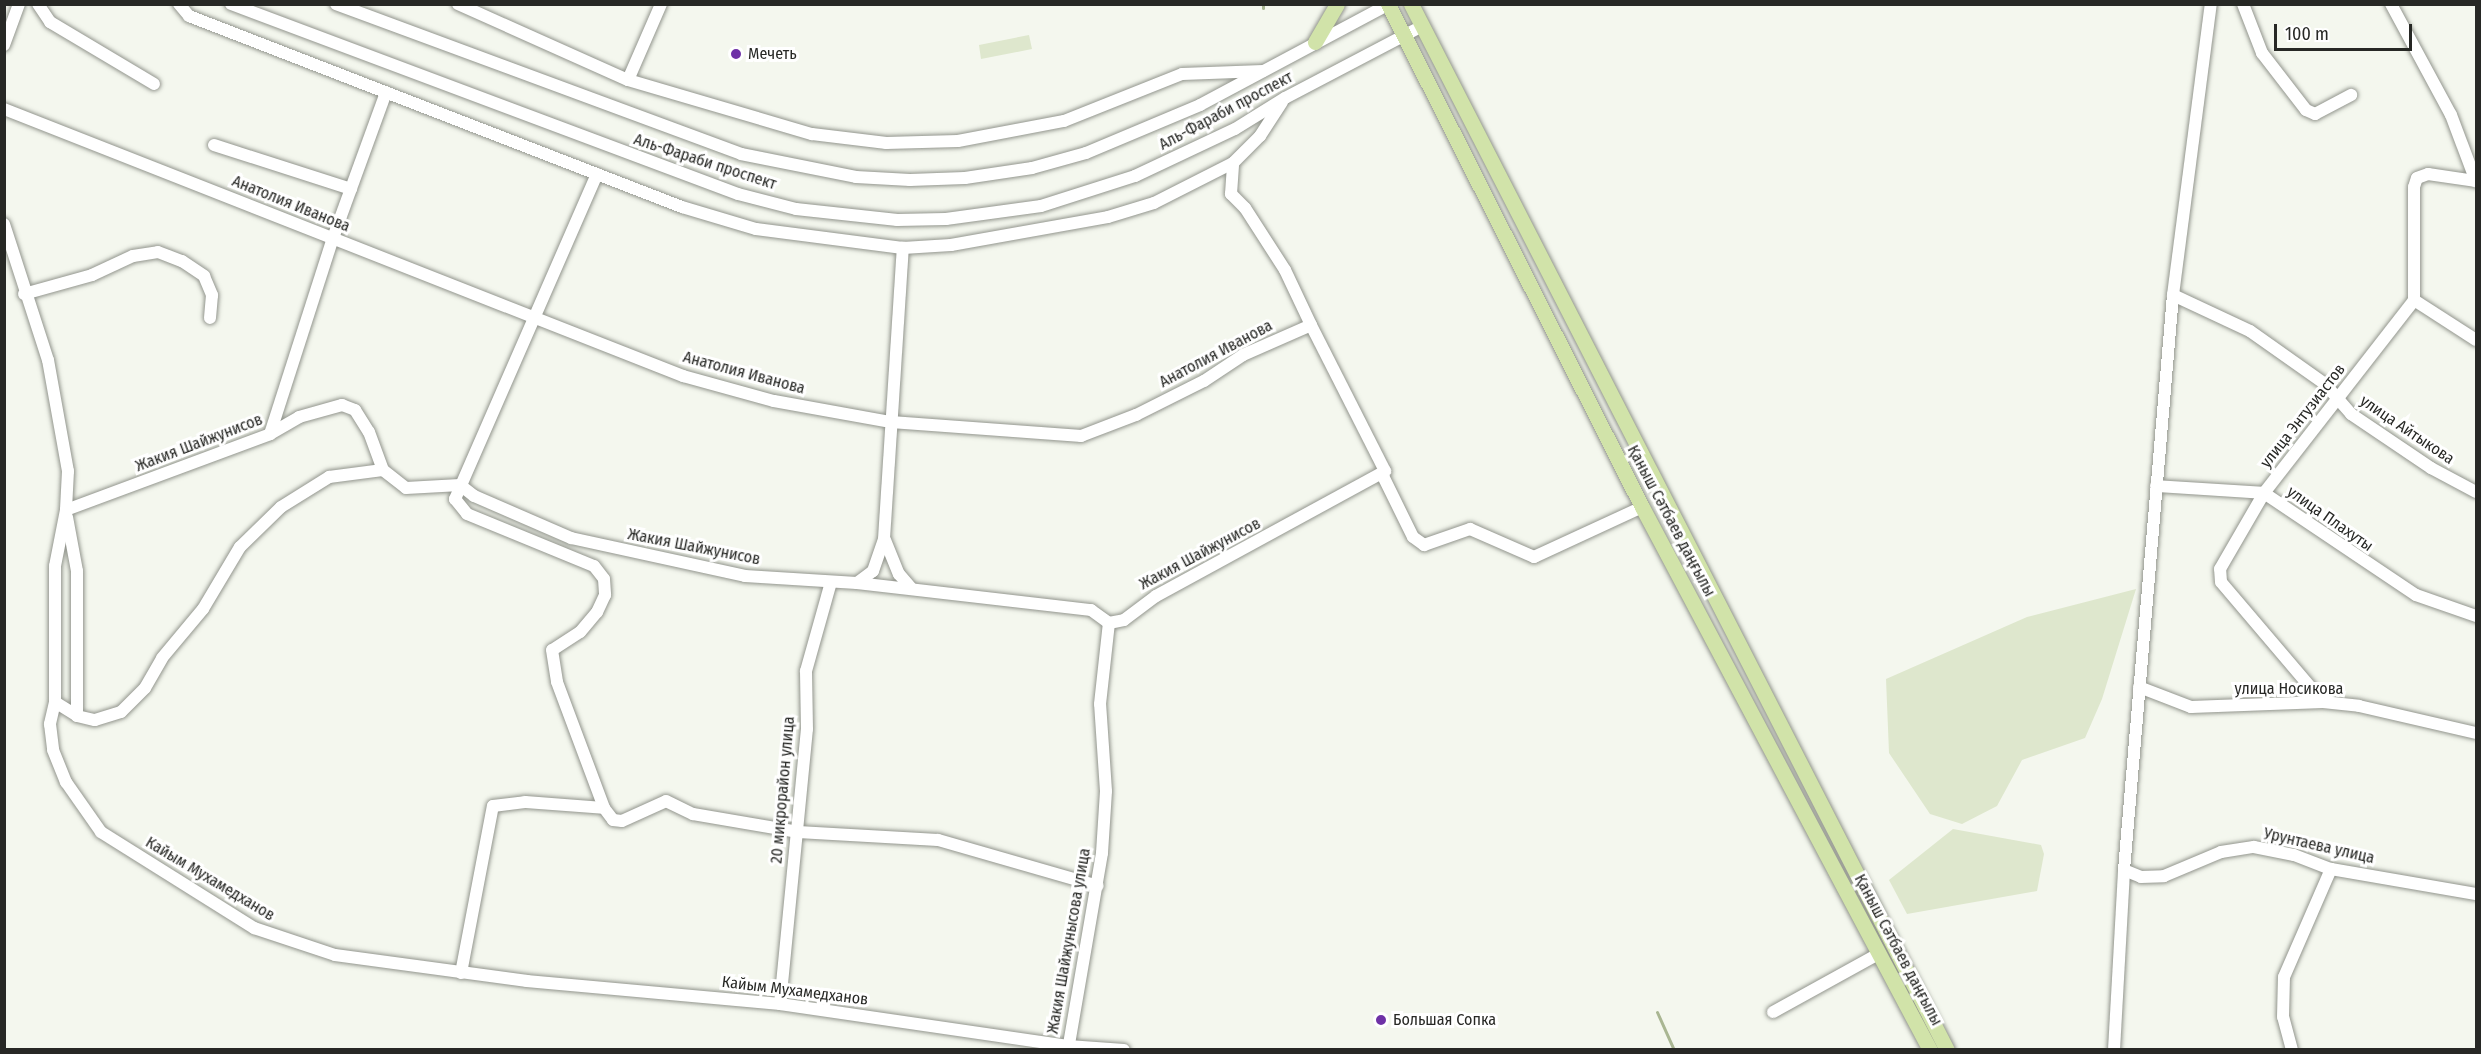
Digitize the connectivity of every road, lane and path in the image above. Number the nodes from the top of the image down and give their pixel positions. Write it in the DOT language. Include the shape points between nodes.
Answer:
graph roads {
  1 [pos="19,4"];
  2 [pos="38,4"];
  3 [pos="179,4"];
  4 [pos="231,4"];
  5 [pos="336,4"];
  6 [pos="458,4"];
  7 [pos="661,4"];
  8 [pos="1337,4"];
  9 [pos="1411,4"];
  10 [pos="2211,4"];
  11 [pos="2243,4"];
  12 [pos="2391,4"];
  13 [pos="1389,5"];
  14 [pos="1422,26"];
  15 [pos="1405,34"];
  16 [pos="1315,42"];
  17 [pos="4,45"];
  18 [pos="1264,71"];
  19 [pos="628,80"];
  20 [pos="154,84"];
  21 [pos="386,92"];
  22 [pos="2351,94"];
  23 [pos="1285,98"];
  24 [pos="4,109"];
  25 [pos="214,145"];
  26 [pos="1233,163"];
  27 [pos="597,174"];
  28 [pos="2476,181"];
  29 [pos="351,189"];
  30 [pos="4,224"];
  31 [pos="333,238"];
  32 [pos="903,248"];
  33 [pos="24,294"];
  34 [pos="2173,295"];
  35 [pos="2414,300"];
  36 [pos="532,317"];
  37 [pos="210,318"];
  38 [pos="1311,325"];
  39 [pos="2476,340"];
  40 [pos="2337,400"];
  41 [pos="891,422"];
  42 [pos="270,434"];
  43 [pos="383,470"];
  44 [pos="1383,473"];
  45 [pos="460,485"];
  46 [pos="2156,486"];
  47 [pos="2476,492"];
  48 [pos="2264,493"];
  49 [pos="1642,507"];
  50 [pos="66,510"];
  51 [pos="884,539"];
  52 [pos="831,582"];
  53 [pos="857,583"];
  54 [pos="912,589"];
  55 [pos="2476,616"];
  56 [pos="1109,623"];
  57 [pos="2139,687"];
  58 [pos="55,702"];
  59 [pos="2324,702"];
  60 [pos="77,716"];
  61 [pos="2476,733"];
  62 [pos="604,808"];
  63 [pos="798,832"];
  64 [pos="2331,869"];
  65 [pos="2124,870"];
  66 [pos="1098,886"];
  67 [pos="2476,894"];
  68 [pos="1880,953"];
  69 [pos="461,973"];
  70 [pos="780,1004"];
  71 [pos="1773,1012"];
  72 [pos="1068,1048"];
  73 [pos="1124,1050"];
  74 [pos="1930,1050"];
  75 [pos="1947,1050"];
  76 [pos="2114,1050"];
  77 [pos="2292,1050"];
  1 -- 17 [label="street"];
  2 -- 20 [label="street" via="50,22"];
  3 -- 21 [label="street" via="189,16"];
  4 -- 23 [label="street, Аль-Фараби проспект" via="738,194 844,216 946,219 1041,206 1125,180 1185,155"];
  5 -- 18 [label="street, Аль-Фараби проспект" via="741,154 856,177 965,178 1032,168 1138,134"];
  6 -- 19 [label="street"];
  7 -- 19 [label="street"];
  8 -- 16 [label="main road"];
  9 -- 14 [label="main road, Қаныш Сәтбаев даңғылы"];
  10 -- 34 [label="street"];
  11 -- 22 [label="street" via="2262,53 2306,110 2315,114"];
  12 -- 28 [label="street" via="2451,116"];
  13 -- 15 [label="main road, Қаныш Сәтбаев даңғылы"];
  13 -- 16 [label="street, Аль-Фараби проспект"];
  14 -- 15 [label="street, Аль-Фараби проспект"];
  14 -- 75 [label="main road, Қаныш Сәтбаев даңғылы"];
  15 -- 23 [label="street, Аль-Фараби проспект"];
  15 -- 49 [label="main road, Қаныш Сәтбаев даңғылы"];
  16 -- 18 [label="street, Аль-Фараби проспект"];
  18 -- 19 [label="street" via="1182,74 1064,121 958,141 918,143 812,134"];
  21 -- 27 [label="street"];
  21 -- 29 [label="street"];
  23 -- 26 [label="street" via="1260,136"];
  24 -- 31 [label="street, Анатолия Иванова"];
  25 -- 29 [label="street"];
  26 -- 32 [label="street" via="1154,203 1108,217 951,245"];
  26 -- 38 [label="street" via="1231,194 1245,208 1285,270"];
  27 -- 32 [label="street" via="682,207 756,229"];
  27 -- 36 [label="street"];
  28 -- 35 [label="street" via="2428,174 2417,178"];
  29 -- 31 [label="street"];
  30 -- 33 [label="street"];
  31 -- 36 [label="street, Анатолия Иванова"];
  31 -- 42 [label="street"];
  32 -- 41 [label="street"];
  33 -- 37 [label="street" via="92,275 133,256 158,252 182,261 204,276 212,295"];
  33 -- 50 [label="street" via="48,360 61,419 68,471"];
  34 -- 40 [label="street, улица Айтыкова" via="2250,331 2325,384"];
  34 -- 46 [label="street"];
  35 -- 39 [label="street"];
  35 -- 40 [label="street, улица Энтузиастов"];
  36 -- 41 [label="street, Анатолия Иванова" via="683,376 774,401"];
  36 -- 45 [label="street"];
  38 -- 41 [label="street, Анатолия Иванова" via="1243,355 1204,381 1137,415 1081,436"];
  38 -- 44 [label="street"];
  40 -- 47 [label="street, улица Айтыкова" via="2431,468"];
  40 -- 48 [label="street, улица Энтузиастов"];
  41 -- 51 [label="street"];
  42 -- 43 [label="street, Жакия Шайжунисов" via="299,417 342,405 355,410 369,432"];
  42 -- 50 [label="street, Жакия Шайжунисов"];
  43 -- 45 [label="street" via="406,488"];
  43 -- 60 [label="street" via="329,477 281,507 240,547 203,609 162,658 145,688 121,712 95,720"];
  44 -- 49 [label="street" via="1413,537 1424,545 1470,529 1534,557"];
  44 -- 56 [label="street, Жакия Шайжунисов" via="1156,596 1124,620"];
  45 -- 52 [label="street, Жакия Шайжунисов" via="474,496 571,538 745,576"];
  45 -- 62 [label="street" via="454,499 467,514 594,566 604,579 605,595 597,612 580,632 552,650 557,682"];
  46 -- 48 [label="street, улица Плахуты"];
  46 -- 57 [label="street"];
  48 -- 55 [label="street, улица Плахуты" via="2416,595"];
  48 -- 59 [label="street, улица Энтузиастов" via="2220,569 2221,582"];
  49 -- 68 [label="main road, Қаныш Сәтбаев даңғылы"];
  50 -- 58 [label="street" via="55,566"];
  50 -- 60 [label="street" via="77,571"];
  51 -- 53 [label="street" via="873,571"];
  51 -- 54 [label="street" via="899,574"];
  52 -- 53 [label="street, Жакия Шайжунисов"];
  52 -- 63 [label="street, 20 микрорайон улица" via="806,671 807,729"];
  53 -- 54 [label="street, Жакия Шайжунисов"];
  54 -- 56 [label="street, Жакия Шайжунисов" via="1091,610"];
  56 -- 66 [label="street, Жакия Шайжунысова улица" via="1100,704 1106,791"];
  57 -- 59 [label="street, улица Носикова" via="2191,707"];
  57 -- 65 [label="street"];
  58 -- 60 [label="street"];
  58 -- 69 [label="street, Кайым Мухамедханов" via="50,724 53,750 66,782 101,832 254,928 335,956"];
  59 -- 61 [label="street, улица Носикова" via="2359,706"];
  62 -- 63 [label="street" via="613,820 622,821 666,801 693,814"];
  62 -- 69 [label="street" via="525,802 493,806 487,820"];
  63 -- 66 [label="street" via="938,840"];
  63 -- 70 [label="street, 20 микрорайон улица"];
  64 -- 65 [label="street, Урунтаева улица" via="2294,855 2254,848 2221,852 2164,876 2140,877"];
  64 -- 67 [label="street, Урунтаева улица"];
  64 -- 77 [label="street" via="2284,977 2283,1017"];
  65 -- 76 [label="street"];
  66 -- 72 [label="street, Жакия Шайжунысова улица"];
  68 -- 71 [label="street"];
  68 -- 74 [label="main road, Қаныш Сәтбаев даңғылы"];
  69 -- 70 [label="street, Кайым Мухамедханов"];
  70 -- 72 [label="street, Кайым Мухамедханов"];
  72 -- 73 [label="street, Кайым Мухамедханов"];
}
